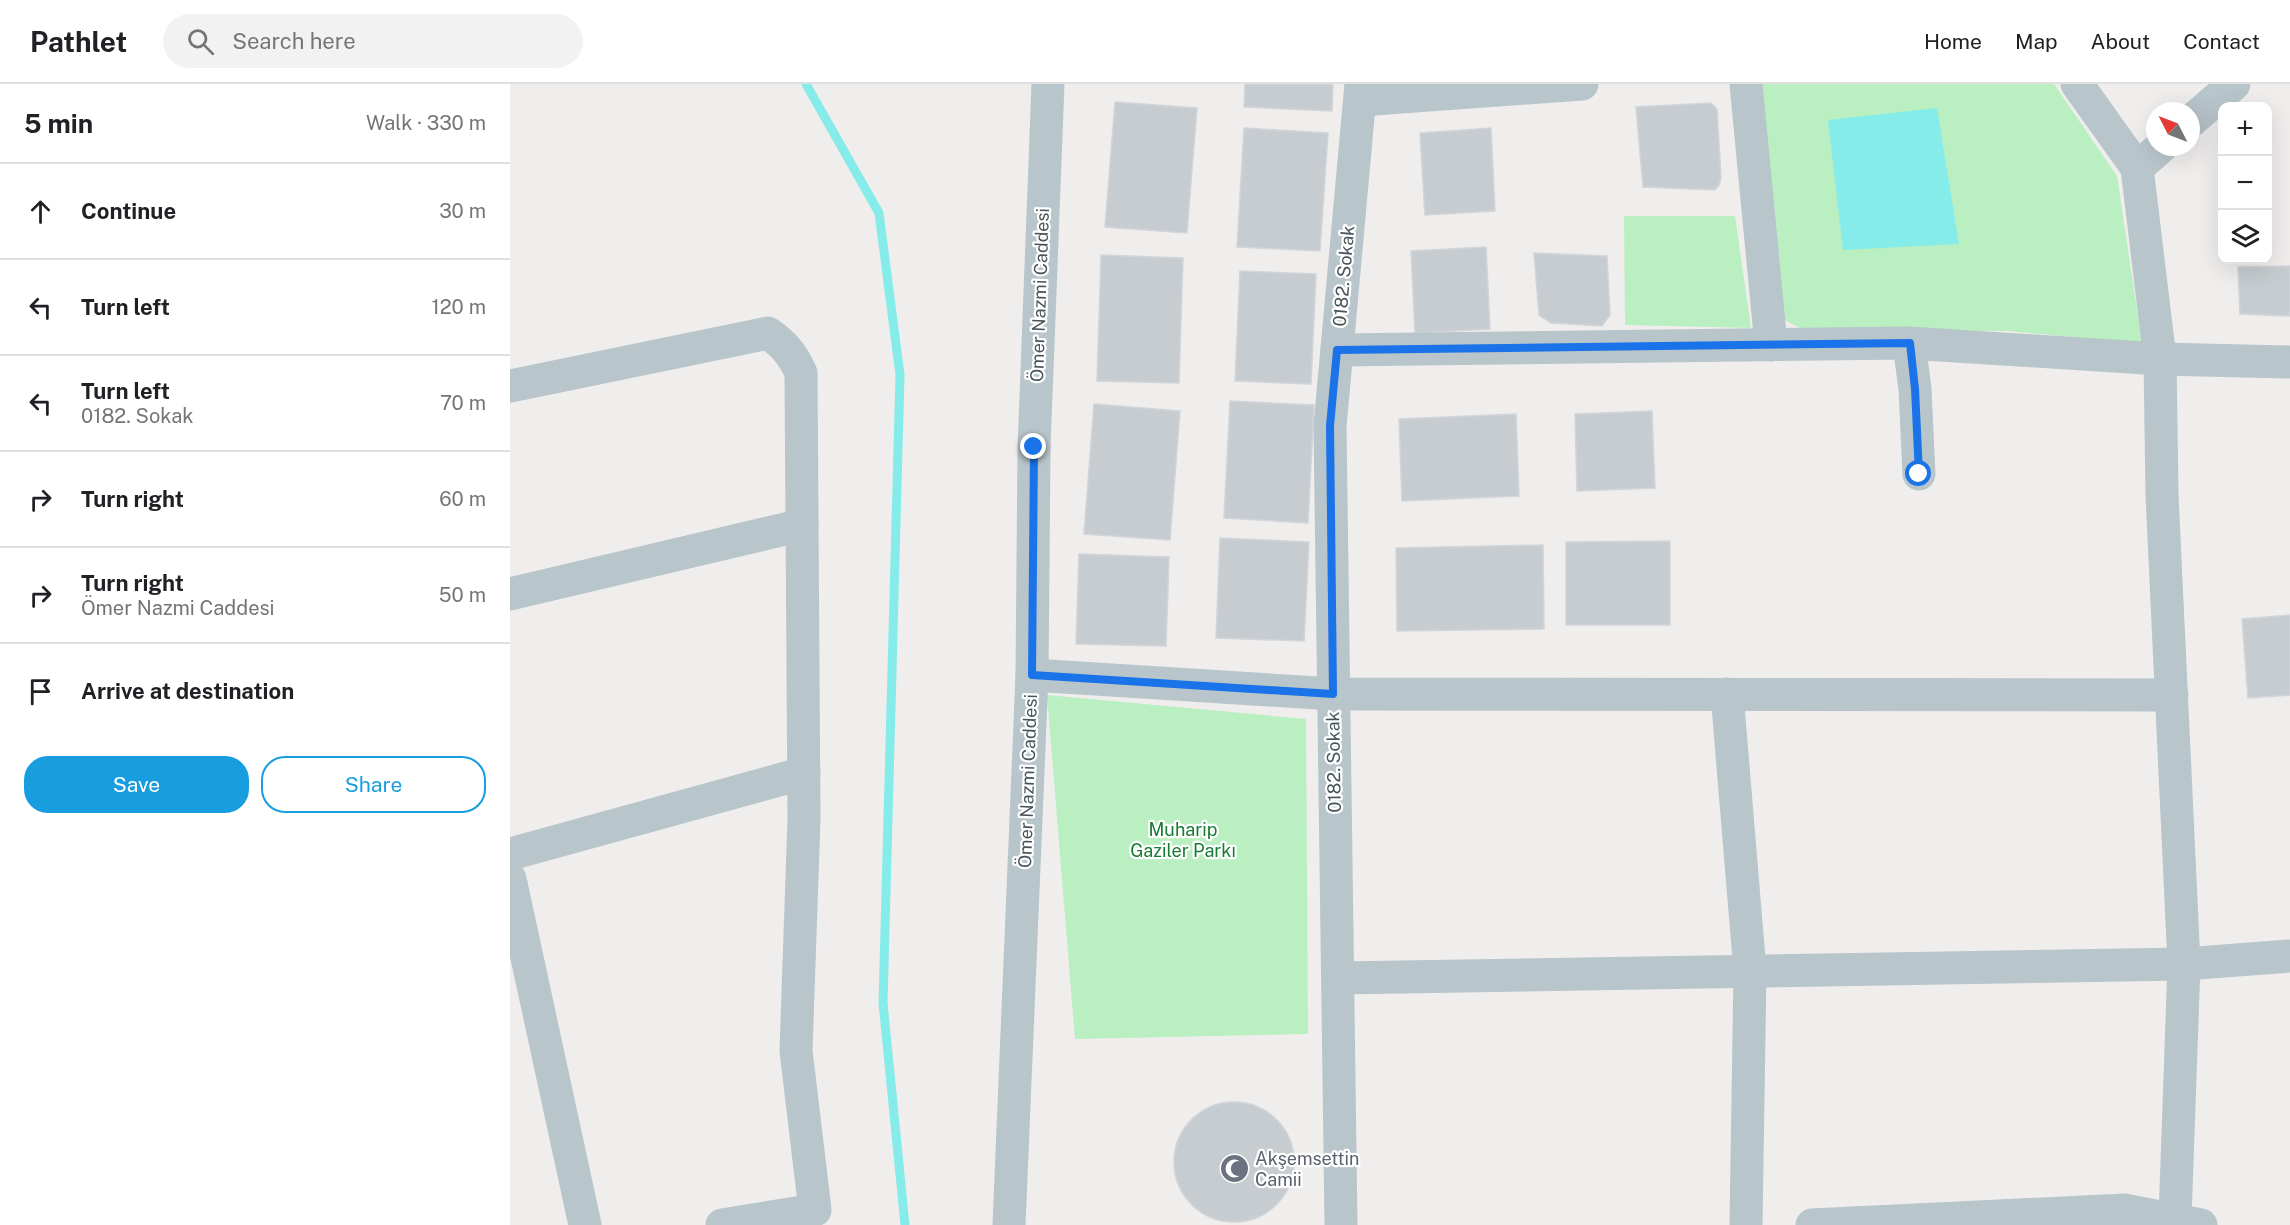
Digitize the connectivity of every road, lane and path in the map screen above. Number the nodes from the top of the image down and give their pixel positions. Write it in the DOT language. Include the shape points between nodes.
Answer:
graph roads {
  1 [pos="1048,84"];
  2 [pos="1582,84"];
  3 [pos="1746,84"];
  4 [pos="2077,84"];
  5 [pos="2234,84"];
  6 [pos="1361,92"];
  7 [pos="2200,113"];
  8 [pos="2149,157"];
  9 [pos="1910,343"];
  10 [pos="1771,345"];
  11 [pos="1337,350"];
  12 [pos="2160,359"];
  13 [pos="2290,362"];
  14 [pos="510,386"];
  15 [pos="1919,474"];
  16 [pos="802,525"];
  17 [pos="510,594"];
  18 [pos="1032,675"];
  19 [pos="1333,694"];
  20 [pos="1727,694"];
  21 [pos="2172,695"];
  22 [pos="804,773"];
  23 [pos="510,854"];
  24 [pos="510,879"];
  25 [pos="2290,956"];
  26 [pos="2184,964"];
  27 [pos="1750,971"];
  28 [pos="1338,978"];
  29 [pos="2182,1223"];
  30 [pos="585,1225"];
  31 [pos="722,1225"];
  32 [pos="1009,1225"];
  33 [pos="1341,1225"];
  34 [pos="1746,1225"];
  35 [pos="1812,1225"];
  1 -- 18 [label="street, Ömer Nazmi Caddesi" via="1034,447"];
  2 -- 6 [label="street"];
  3 -- 10 [label="street"];
  4 -- 8 [label="street"];
  5 -- 7 [label="street"];
  6 -- 11 [label="street, 0182. Sokak"];
  8 -- 12 [label="street"];
  9 -- 10 [label="street"];
  9 -- 12 [label="street"];
  9 -- 15 [label="street"];
  10 -- 11 [label="street"];
  11 -- 19 [label="street, 0182. Sokak" via="1330,426"];
  12 -- 13 [label="street"];
  12 -- 21 [label="street"];
  14 -- 16 [label="street" via="768,333 794,357 801,373"];
  16 -- 17 [label="street"];
  16 -- 22 [label="street"];
  18 -- 19 [label="street"];
  18 -- 32 [label="street, Ömer Nazmi Caddesi"];
  19 -- 20 [label="street"];
  19 -- 28 [label="street, 0182. Sokak"];
  20 -- 21 [label="street"];
  20 -- 27 [label="street"];
  21 -- 26 [label="street"];
  22 -- 23 [label="street"];
  22 -- 31 [label="street" via="796,1051 815,1210"];
  24 -- 30 [label="street"];
  25 -- 26 [label="street"];
  26 -- 27 [label="street"];
  26 -- 29 [label="street"];
  27 -- 28 [label="street"];
  27 -- 34 [label="street"];
  28 -- 33 [label="street, 0182. Sokak"];
  29 -- 35 [label="street" via="2124,1210"];
}
